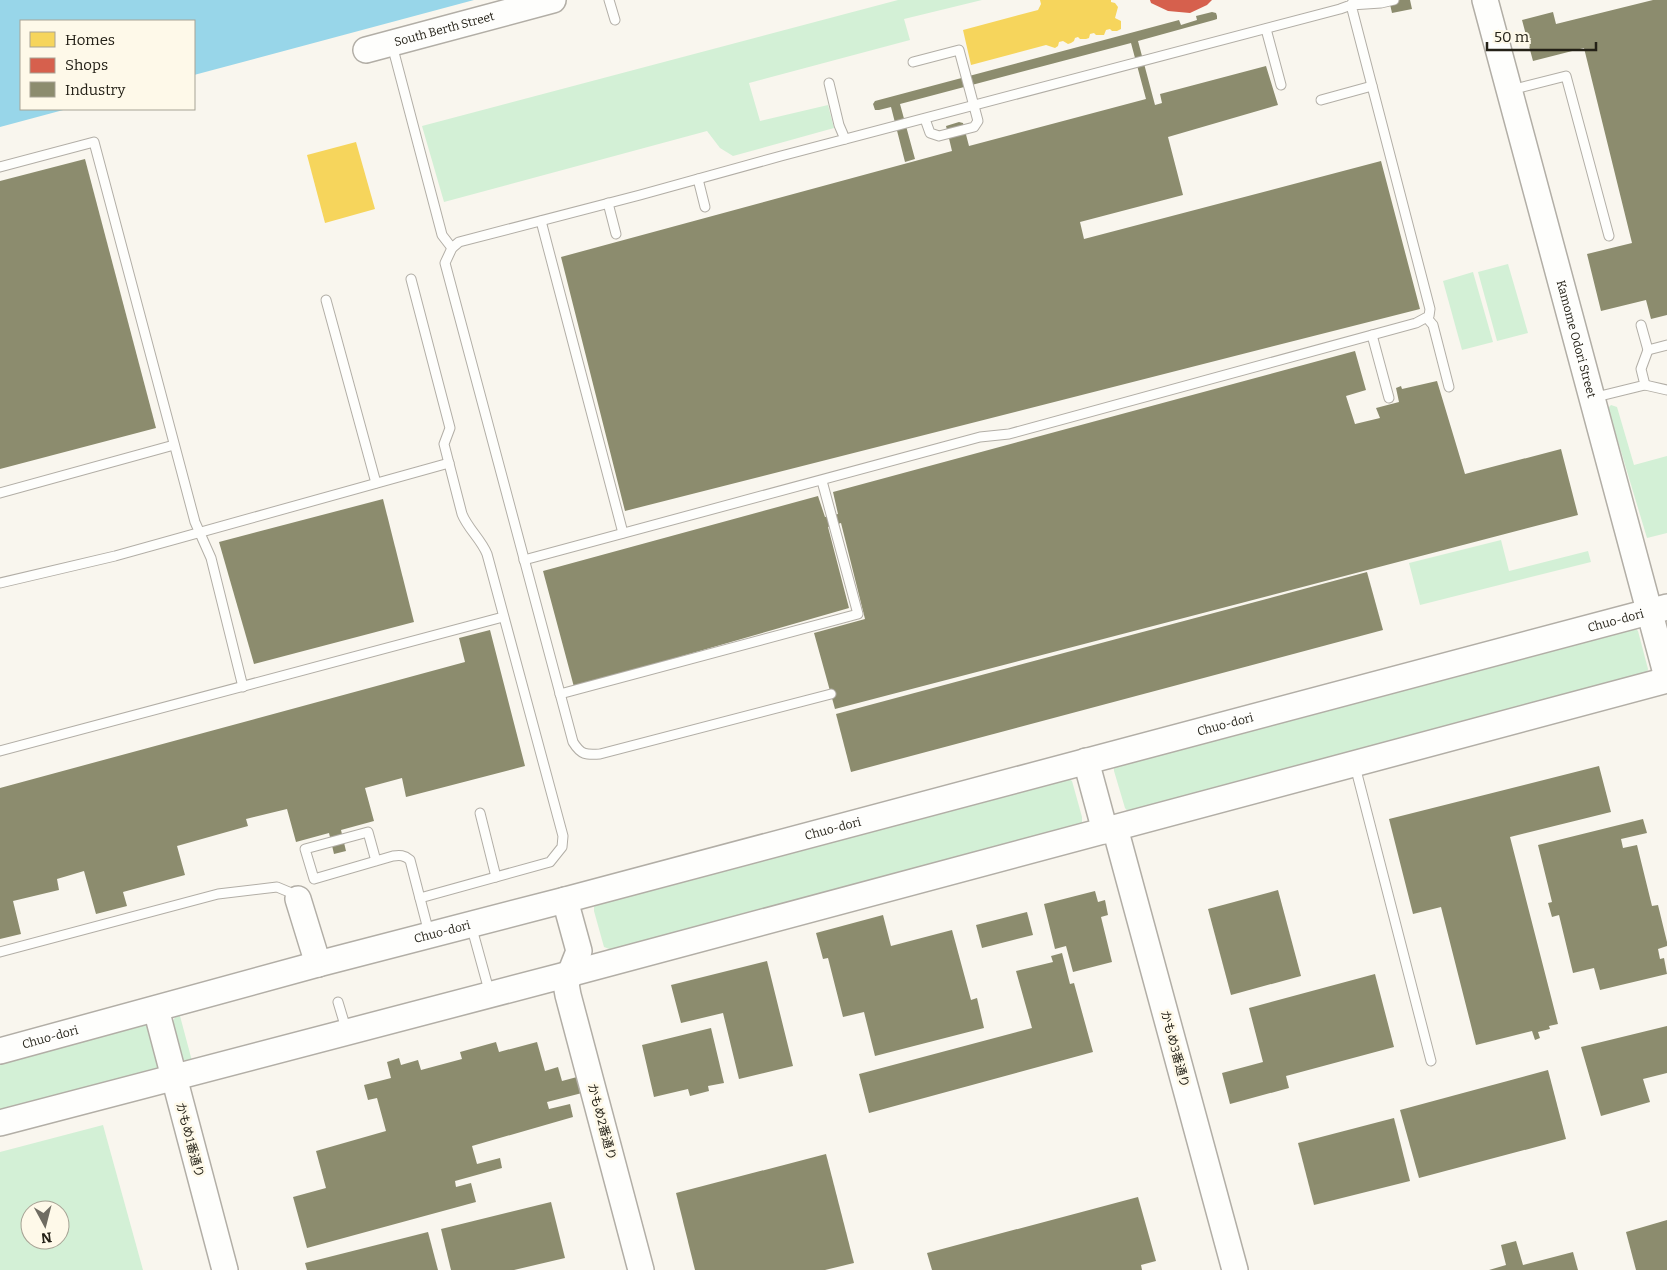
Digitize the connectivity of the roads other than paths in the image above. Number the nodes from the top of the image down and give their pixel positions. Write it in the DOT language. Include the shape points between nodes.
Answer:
graph roads {
  1 [pos="553,0"];
  2 [pos="609,0"];
  3 [pos="1394,0"];
  4 [pos="1485,0"];
  5 [pos="1353,2"];
  6 [pos="615,20"];
  7 [pos="1266,29"];
  8 [pos="391,43"];
  9 [pos="366,50"];
  10 [pos="913,62"];
  11 [pos="829,84"];
  12 [pos="1281,86"];
  13 [pos="1372,86"];
  14 [pos="1510,90"];
  15 [pos="1320,100"];
  16 [pos="974,106"];
  17 [pos="925,119"];
  18 [pos="845,139"];
  19 [pos="0,167"];
  20 [pos="698,179"];
  21 [pos="608,203"];
  22 [pos="705,207"];
  23 [pos="541,221"];
  24 [pos="616,234"];
  25 [pos="1609,236"];
  26 [pos="452,248"];
  27 [pos="411,279"];
  28 [pos="326,300"];
  29 [pos="1427,318"];
  30 [pos="1641,325"];
  31 [pos="1372,335"];
  32 [pos="1667,345"];
  33 [pos="1648,350"];
  34 [pos="1449,386"];
  35 [pos="1645,386"];
  36 [pos="1667,390"];
  37 [pos="1389,398"];
  38 [pos="1592,398"];
  39 [pos="174,445"];
  40 [pos="449,463"];
  41 [pos="822,481"];
  42 [pos="376,483"];
  43 [pos="0,493"];
  44 [pos="199,532"];
  45 [pos="623,533"];
  46 [pos="524,560"];
  47 [pos="0,583"];
  48 [pos="1658,609"];
  49 [pos="503,616"];
  50 [pos="1667,679"];
  51 [pos="243,687"];
  52 [pos="560,694"];
  53 [pos="831,694"];
  54 [pos="0,751"];
  55 [pos="1086,761"];
  56 [pos="1355,764"];
  57 [pos="480,814"];
  58 [pos="1110,830"];
  59 [pos="376,861"];
  60 [pos="496,877"];
  61 [pos="420,898"];
  62 [pos="298,899"];
  63 [pos="565,900"];
  64 [pos="471,924"];
  65 [pos="429,936"];
  66 [pos="0,952"];
  67 [pos="318,964"];
  68 [pos="570,974"];
  69 [pos="490,994"];
  70 [pos="338,1002"];
  71 [pos="156,1009"];
  72 [pos="347,1032"];
  73 [pos="0,1051"];
  74 [pos="1431,1061"];
  75 [pos="174,1077"];
  76 [pos="0,1123"];
  77 [pos="225,1270"];
  78 [pos="641,1270"];
  79 [pos="1235,1270"];
  1 -- 8 [label="street, South Berth Street"];
  2 -- 6 [label="lane"];
  3 -- 5 [label="lane" via="1381,4"];
  4 -- 14 [label="street, Kamome Odori Street"];
  5 -- 7 [label="lane" via="1340,9"];
  5 -- 13 [label="lane"];
  7 -- 12 [label="lane"];
  7 -- 16 [label="lane"];
  8 -- 9 [label="street, South Berth Street"];
  8 -- 26 [label="lane" via="442,236"];
  10 -- 16 [label="lane" via="959,50"];
  11 -- 18 [label="lane"];
  13 -- 15 [label="lane"];
  13 -- 29 [label="lane" via="1430,310"];
  14 -- 25 [label="lane" via="1566,76"];
  14 -- 38 [label="street, Kamome Odori Street"];
  16 -- 17 [label="lane"];
  16 -- 17 [label="lane" via="978,121 974,126 939,136 930,133"];
  17 -- 18 [label="lane"];
  18 -- 20 [label="lane"];
  19 -- 39 [label="lane" via="94,142"];
  20 -- 21 [label="lane"];
  20 -- 22 [label="lane"];
  21 -- 23 [label="lane"];
  21 -- 24 [label="lane"];
  23 -- 26 [label="lane" via="459,242"];
  23 -- 45 [label="lane"];
  26 -- 46 [label="lane" via="445,263"];
  27 -- 40 [label="lane" via="450,428 444,444"];
  28 -- 42 [label="lane"];
  29 -- 31 [label="lane"];
  29 -- 34 [label="lane" via="1433,326"];
  30 -- 33 [label="lane"];
  31 -- 37 [label="lane"];
  31 -- 41 [label="lane" via="1009,434 980,437"];
  32 -- 33 [label="lane"];
  33 -- 35 [label="lane" via="1641,369"];
  35 -- 36 [label="lane"];
  35 -- 38 [label="lane"];
  38 -- 48 [label="street, Kamome Odori Street"];
  39 -- 43 [label="lane"];
  39 -- 44 [label="lane"];
  40 -- 42 [label="lane"];
  40 -- 49 [label="lane" via="466,522 487,554"];
  41 -- 45 [label="lane"];
  41 -- 52 [label="lane" via="858,614"];
  42 -- 44 [label="lane"];
  44 -- 47 [label="lane"];
  44 -- 51 [label="lane" via="210,558"];
  45 -- 46 [label="lane"];
  46 -- 52 [label="lane"];
  48 -- 50 [label="street, Kamome Odori Street"];
  48 -- 55 [label="street, Chuo-dori"];
  49 -- 51 [label="lane"];
  49 -- 60 [label="lane" via="563,836 562,847 550,862"];
  50 -- 56 [label="street"];
  51 -- 54 [label="lane"];
  52 -- 53 [label="lane" via="573,742 577,750 586,755"];
  55 -- 58 [label="street, かもめ3番通り"];
  55 -- 63 [label="street, Chuo-dori"];
  56 -- 58 [label="street"];
  56 -- 74 [label="lane"];
  57 -- 60 [label="lane"];
  58 -- 68 [label="street"];
  58 -- 79 [label="street, かもめ3番通り"];
  59 -- 59 [label="lane" via="314,879 304,849 368,832"];
  59 -- 61 [label="lane" via="393,856 404,856 410,860"];
  60 -- 61 [label="lane"];
  61 -- 65 [label="lane"];
  62 -- 66 [label="lane" via="277,887 218,894"];
  62 -- 67 [label="street"];
  63 -- 64 [label="street, Chuo-dori"];
  63 -- 68 [label="street, かもめ2番通り" via="579,951"];
  64 -- 65 [label="street, Chuo-dori"];
  64 -- 69 [label="lane"];
  65 -- 67 [label="street, Chuo-dori"];
  67 -- 71 [label="street, Chuo-dori"];
  68 -- 69 [label="street"];
  68 -- 78 [label="street, かもめ2番通り" via="566,984 568,995"];
  69 -- 72 [label="street"];
  70 -- 72 [label="lane"];
  71 -- 73 [label="street, Chuo-dori"];
  71 -- 75 [label="street, かもめ1番通り"];
  72 -- 75 [label="street"];
  75 -- 76 [label="street"];
  75 -- 77 [label="street, かもめ1番通り"];
}
